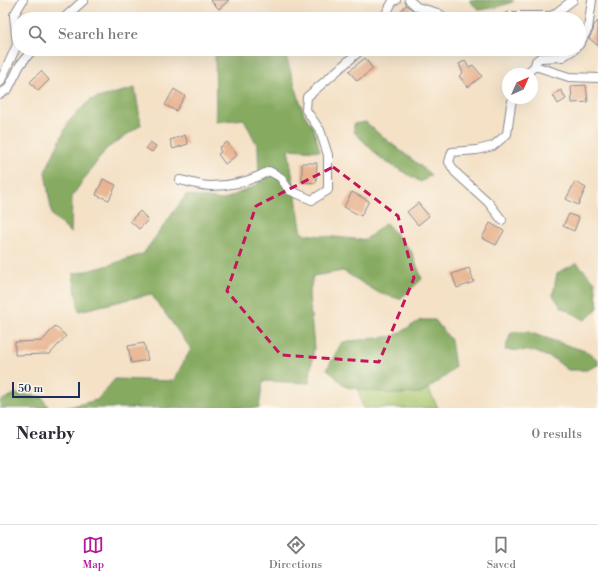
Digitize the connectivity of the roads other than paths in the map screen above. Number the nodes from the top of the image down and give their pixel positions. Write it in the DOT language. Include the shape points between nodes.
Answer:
graph roads {
  1 [pos="23,0"];
  2 [pos="84,0"];
  3 [pos="396,0"];
  4 [pos="409,0"];
  5 [pos="573,0"];
  6 [pos="592,0"];
  7 [pos="16,12"];
  8 [pos="71,12"];
  9 [pos="387,12"];
  10 [pos="434,12"];
  11 [pos="557,12"];
  12 [pos="586,33"];
  13 [pos="12,56"];
  14 [pos="27,56"];
  15 [pos="354,56"];
  16 [pos="564,56"];
  17 [pos="535,66"];
  18 [pos="533,68"];
  19 [pos="598,78"];
  20 [pos="0,82"];
  21 [pos="0,94"];
  22 [pos="511,104"];
  23 [pos="180,180"];
  24 [pos="502,220"];
  1 -- 7 [label="street"];
  2 -- 8 [label="street"];
  3 -- 9 [label="street"];
  4 -- 10 [label="street" via="417,7"];
  5 -- 11 [label="street"];
  6 -- 12 [label="street"];
  13 -- 20 [label="street"];
  14 -- 21 [label="street" via="8,89"];
  15 -- 23 [label="street" via="307,97 306,110 320,130 328,155 328,190 312,200 290,190 280,177 269,171 233,184 210,186"];
  16 -- 17 [label="street" via="540,58"];
  17 -- 18 [label="street"];
  17 -- 19 [label="street" via="569,77"];
  22 -- 24 [label="street" via="507,134 493,146 452,152 449,162 455,172 488,202"];
}
